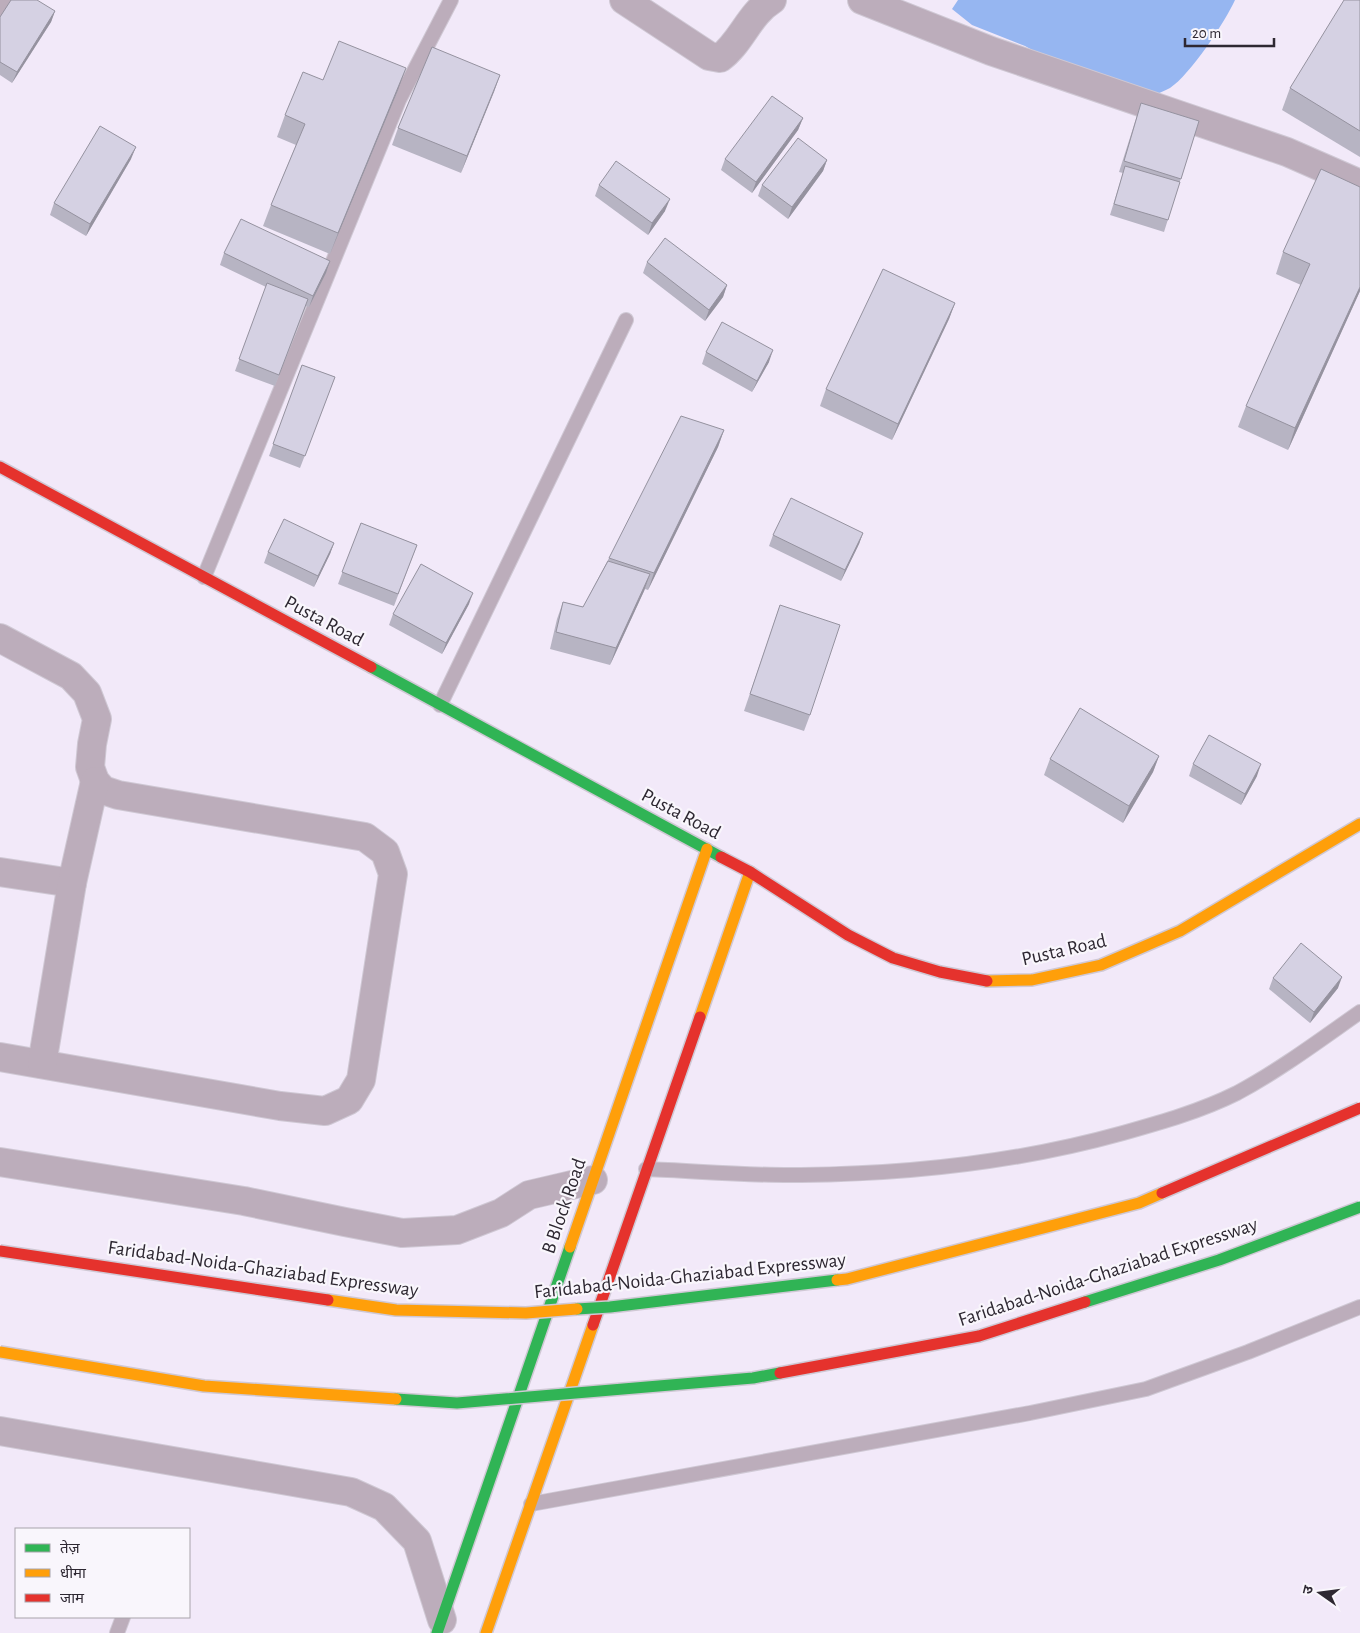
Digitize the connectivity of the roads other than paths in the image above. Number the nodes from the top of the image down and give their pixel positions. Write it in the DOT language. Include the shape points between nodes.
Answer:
graph roads {
  1 [pos="8,0"];
  2 [pos="451,0"];
  3 [pos="624,0"];
  4 [pos="772,0"];
  5 [pos="862,0"];
  6 [pos="0,11"];
  7 [pos="1360,184"];
  8 [pos="626,320"];
  9 [pos="0,467"];
  10 [pos="204,577"];
  11 [pos="0,638"];
  12 [pos="440,705"];
  13 [pos="95,781"];
  14 [pos="1360,824"];
  15 [pos="707,849"];
  16 [pos="0,872"];
  17 [pos="750,872"];
  18 [pos="72,883"];
  19 [pos="1360,1012"];
  20 [pos="0,1057"];
  21 [pos="42,1064"];
  22 [pos="1360,1108"];
  23 [pos="0,1162"];
  24 [pos="646,1169"];
  25 [pos="593,1180"];
  26 [pos="1360,1207"];
  27 [pos="0,1251"];
  28 [pos="1360,1307"];
  29 [pos="0,1352"];
  30 [pos="0,1431"];
  31 [pos="531,1504"];
  32 [pos="123,1618"];
  33 [pos="439,1626"];
  34 [pos="117,1633"];
  35 [pos="486,1633"];
  1 -- 6 [label="street"];
  2 -- 10 [label="lane" via="399,100"];
  3 -- 4 [label="street" via="709,56 720,58"];
  5 -- 7 [label="street" via="990,51 1287,152"];
  8 -- 12 [label="lane"];
  9 -- 10 [label="street, Pusta Road"];
  10 -- 12 [label="street, Pusta Road"];
  11 -- 13 [label="street" via="70,676 87,692 98,719 90,767"];
  12 -- 15 [label="street, Pusta Road"];
  13 -- 18 [label="street"];
  13 -- 21 [label="street" via="102,790 118,795 365,837 384,852 393,874 361,1080 349,1100 325,1111"];
  14 -- 17 [label="street, Pusta Road" via="1180,931 1101,965 1032,980 985,981 893,958 848,935"];
  15 -- 17 [label="street, Pusta Road"];
  15 -- 25 [label="street, B Block Road"];
  16 -- 18 [label="street"];
  17 -- 24 [label="street"];
  18 -- 21 [label="street"];
  19 -- 24 [label="lane" via="1237,1093 1177,1118 1083,1144 1000,1160 911,1171 800,1175"];
  20 -- 21 [label="street"];
  22 -- 27 [label="street, Faridabad-Noida-Ghaziabad Expressway, bridge" via="1120,1208 847,1279 610,1307 526,1312 396,1310"];
  23 -- 25 [label="street" via="244,1201 402,1233 456,1230 501,1213 529,1195"];
  24 -- 31 [label="street"];
  25 -- 33 [label="street, B Block Road"];
  26 -- 29 [label="street, Faridabad-Noida-Ghaziabad Expressway, bridge" via="1219,1260 979,1336 753,1378 456,1403 204,1386"];
  28 -- 31 [label="lane" via="1146,1390"];
  30 -- 33 [label="street" via="351,1492 384,1507 417,1541"];
  31 -- 35 [label="street"];
  32 -- 34 [label="lane"];
}
